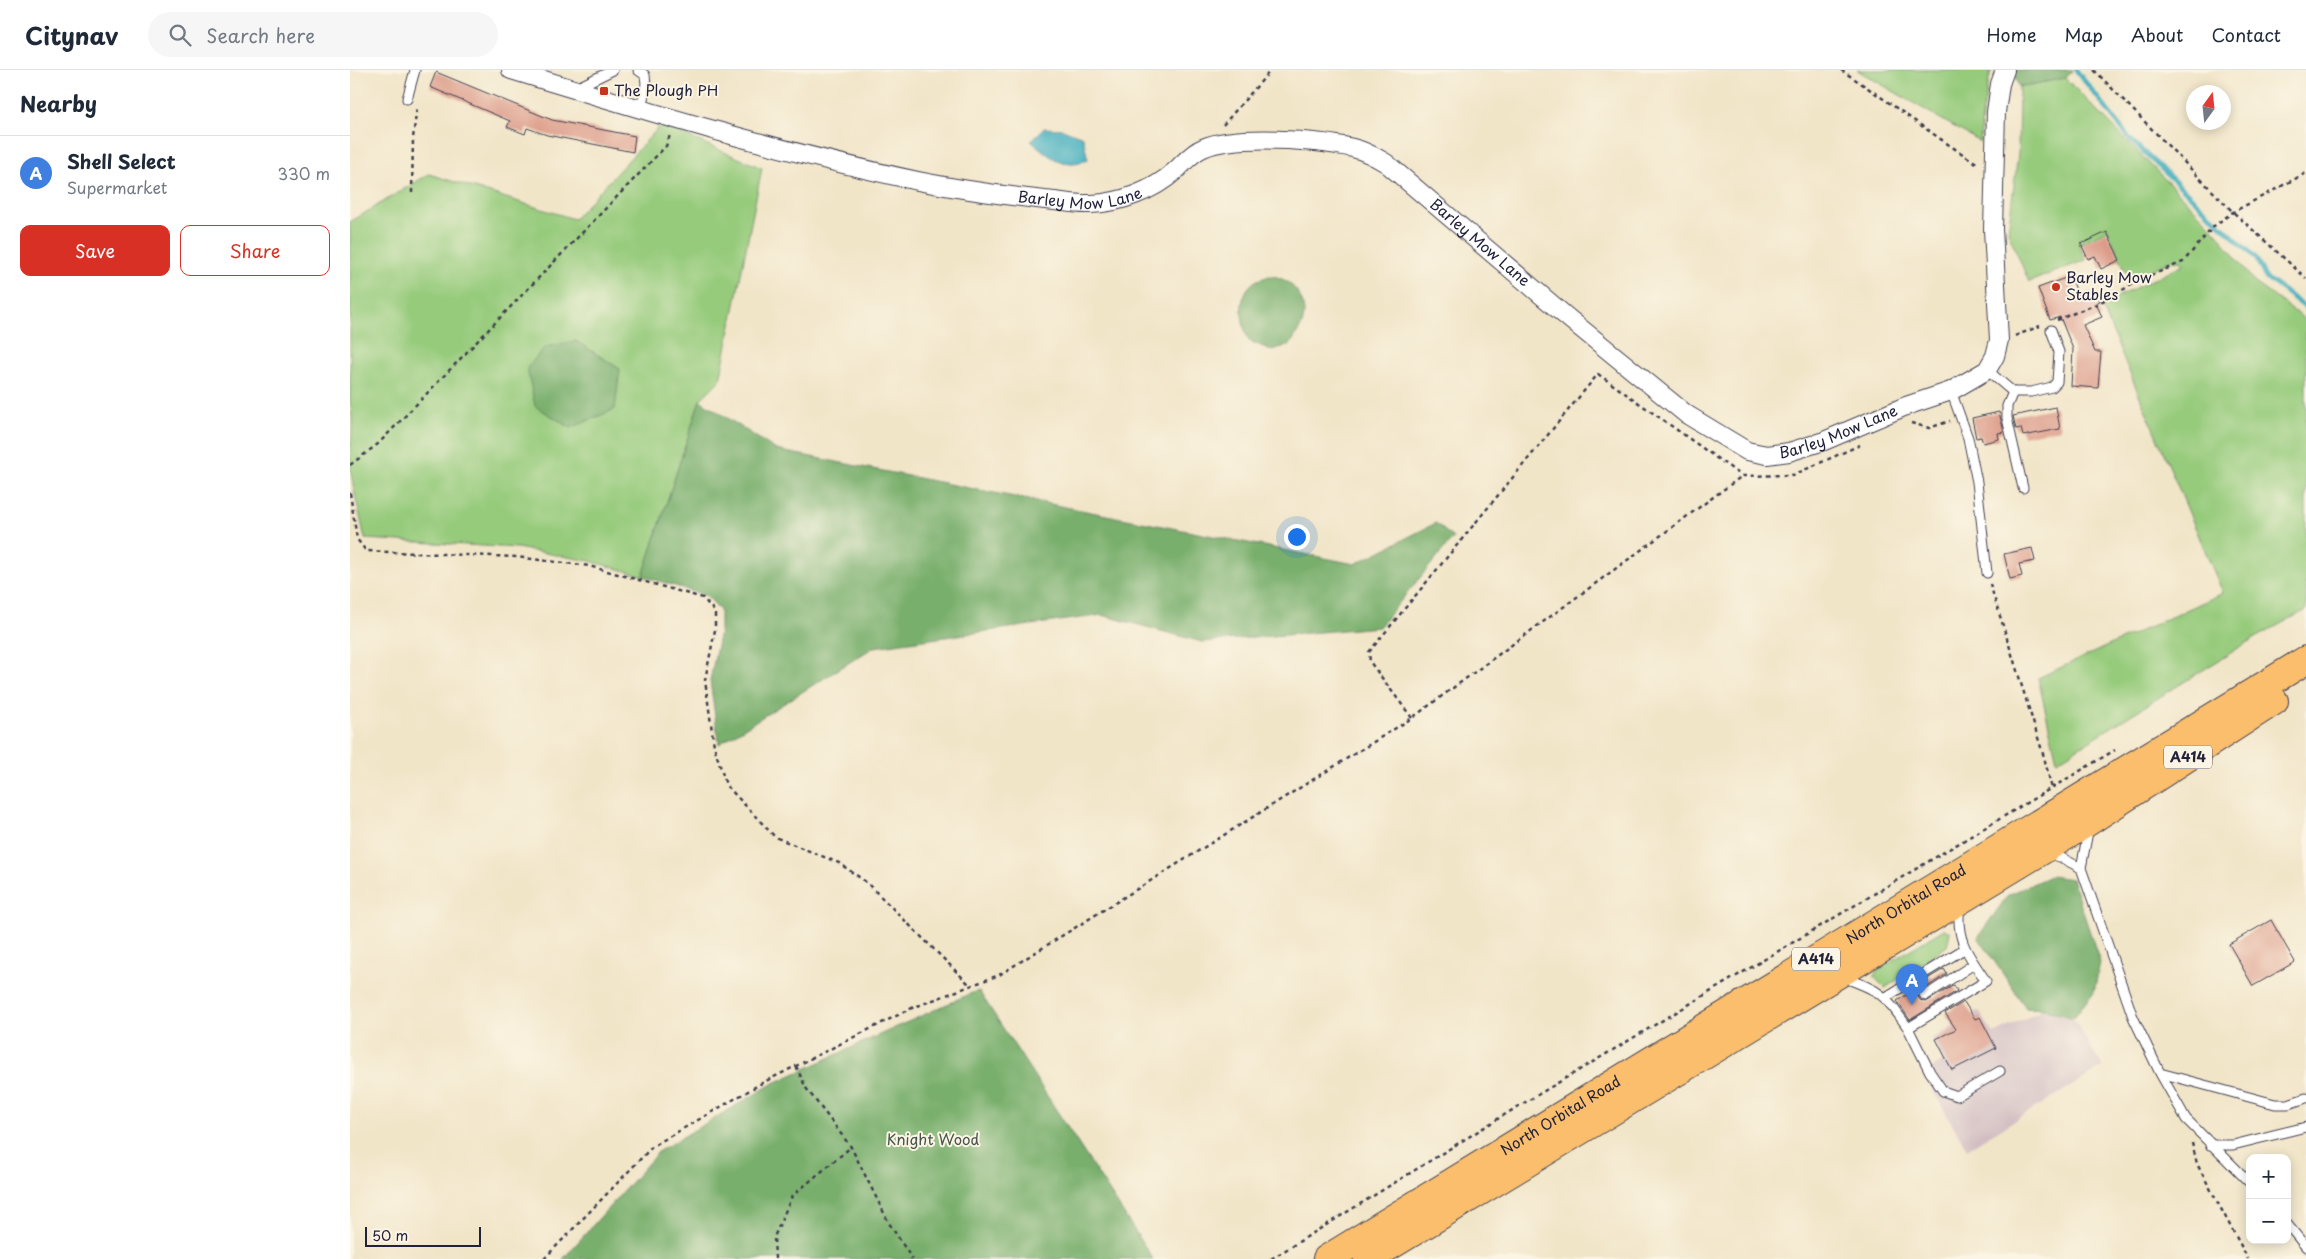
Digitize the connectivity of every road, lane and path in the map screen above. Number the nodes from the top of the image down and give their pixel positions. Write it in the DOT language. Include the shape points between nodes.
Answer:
graph roads {
  1 [pos="415,70"];
  2 [pos="511,70"];
  3 [pos="613,70"];
  4 [pos="638,70"];
  5 [pos="1271,70"];
  6 [pos="1841,70"];
  7 [pos="2006,70"];
  8 [pos="2094,70"];
  9 [pos="574,89"];
  10 [pos="407,99"];
  11 [pos="418,104"];
  12 [pos="641,109"];
  13 [pos="676,118"];
  14 [pos="1202,148"];
  15 [pos="2306,173"];
  16 [pos="1996,175"];
  17 [pos="412,193"];
  18 [pos="2233,212"];
  19 [pos="2306,278"];
  20 [pos="2050,325"];
  21 [pos="1999,340"];
  22 [pos="1987,370"];
  23 [pos="1952,391"];
  24 [pos="2013,392"];
  25 [pos="1960,417"];
  26 [pos="1904,426"];
  27 [pos="1862,445"];
  28 [pos="350,465"];
  29 [pos="1742,476"];
  30 [pos="2023,488"];
  31 [pos="350,493"];
  32 [pos="1987,573"];
  33 [pos="2306,660"];
  34 [pos="2306,680"];
  35 [pos="1412,718"];
  36 [pos="2119,747"];
  37 [pos="2051,788"];
  38 [pos="2053,794"];
  39 [pos="2115,804"];
  40 [pos="2038,852"];
  41 [pos="2081,868"];
  42 [pos="1961,899"];
  43 [pos="1964,949"];
  44 [pos="1974,964"];
  45 [pos="1837,975"];
  46 [pos="1915,979"];
  47 [pos="970,985"];
  48 [pos="1925,996"];
  49 [pos="1886,997"];
  50 [pos="1935,1012"];
  51 [pos="1908,1028"];
  52 [pos="796,1066"];
  53 [pos="2000,1071"];
  54 [pos="2160,1073"];
  55 [pos="2306,1098"];
  56 [pos="2186,1120"];
  57 [pos="2306,1126"];
  58 [pos="2210,1145"];
  59 [pos="851,1147"];
  60 [pos="2246,1179"];
  61 [pos="2291,1229"];
  62 [pos="2306,1247"];
  63 [pos="544,1259"];
  64 [pos="775,1259"];
  65 [pos="912,1259"];
  66 [pos="1271,1259"];
  67 [pos="1327,1259"];
  68 [pos="1368,1259"];
  69 [pos="2248,1259"];
  1 -- 10 [label="lane"];
  2 -- 9 [label="street, Barley Mow Lane"];
  3 -- 9 [label="lane"];
  4 -- 12 [label="lane" via="644,75 646,84"];
  5 -- 14 [label="path"];
  6 -- 16 [label="path" via="1933,136"];
  7 -- 16 [label="street" via="2000,84 1996,112"];
  8 -- 18 [label="path"];
  9 -- 12 [label="street, Barley Mow Lane"];
  11 -- 17 [label="path" via="413,138"];
  12 -- 13 [label="street, Barley Mow Lane"];
  13 -- 14 [label="street, Barley Mow Lane" via="854,167 979,193 1090,204 1139,193 1159,183"];
  13 -- 28 [label="path" via="666,146 378,444"];
  14 -- 23 [label="street, Barley Mow Lane" via="1220,143 1263,141 1328,144 1372,154 1686,414 1747,451 1767,455 1789,452"];
  15 -- 18 [label="path"];
  16 -- 21 [label="street" via="1994,229"];
  18 -- 19 [label="path"];
  18 -- 20 [label="path" via="2214,226 2183,262"];
  20 -- 21 [label="path"];
  20 -- 24 [label="lane" via="2059,352 2057,382 2044,390"];
  21 -- 22 [label="street"];
  22 -- 23 [label="street, Barley Mow Lane"];
  22 -- 24 [label="lane"];
  23 -- 25 [label="lane"];
  24 -- 30 [label="lane" via="2007,406 2007,418"];
  25 -- 26 [label="path" via="1929,428 1913,422"];
  25 -- 32 [label="lane" via="1977,482"];
  27 -- 29 [label="path" via="1793,475"];
  29 -- 35 [label="path"];
  29 -- 35 [label="path" via="1598,374 1369,652 1370,662"];
  31 -- 47 [label="path" via="357,539 366,551 517,557 589,566 703,598 715,612 715,630 705,680 714,746 726,785 775,837 839,863 866,882"];
  32 -- 37 [label="path"];
  33 -- 67 [label="highway, North Orbital Road / A414"];
  34 -- 39 [label="highway, North Orbital Road / A414"];
  35 -- 47 [label="path" via="999,975"];
  36 -- 37 [label="path"];
  37 -- 38 [label="path"];
  37 -- 66 [label="path" via="1509,1112"];
  39 -- 40 [label="highway, North Orbital Road / A414"];
  39 -- 41 [label="lane" via="2088,832"];
  40 -- 41 [label="lane" via="2060,857"];
  40 -- 42 [label="highway, North Orbital Road / A414"];
  41 -- 54 [label="lane" via="2133,1017"];
  42 -- 43 [label="lane" via="1958,918"];
  42 -- 45 [label="highway, North Orbital Road / A414"];
  43 -- 44 [label="lane"];
  43 -- 46 [label="lane"];
  44 -- 48 [label="lane"];
  44 -- 50 [label="lane" via="1986,981"];
  45 -- 49 [label="lane" via="1871,987"];
  45 -- 68 [label="highway, North Orbital Road / A414"];
  46 -- 48 [label="lane"];
  46 -- 49 [label="lane"];
  47 -- 52 [label="path" via="912,1008"];
  48 -- 50 [label="lane"];
  49 -- 51 [label="lane"];
  50 -- 51 [label="lane"];
  51 -- 53 [label="lane" via="1943,1091 1957,1096"];
  52 -- 59 [label="path" via="806,1088"];
  52 -- 63 [label="path" via="654,1146"];
  54 -- 55 [label="lane" via="2275,1104"];
  54 -- 56 [label="lane"];
  56 -- 58 [label="lane"];
  56 -- 69 [label="path" via="2197,1164"];
  57 -- 58 [label="lane" via="2233,1145"];
  58 -- 60 [label="lane"];
  59 -- 64 [label="path" via="792,1196 774,1237"];
  59 -- 65 [label="path" via="889,1223"];
  61 -- 62 [label="lane"];
}
